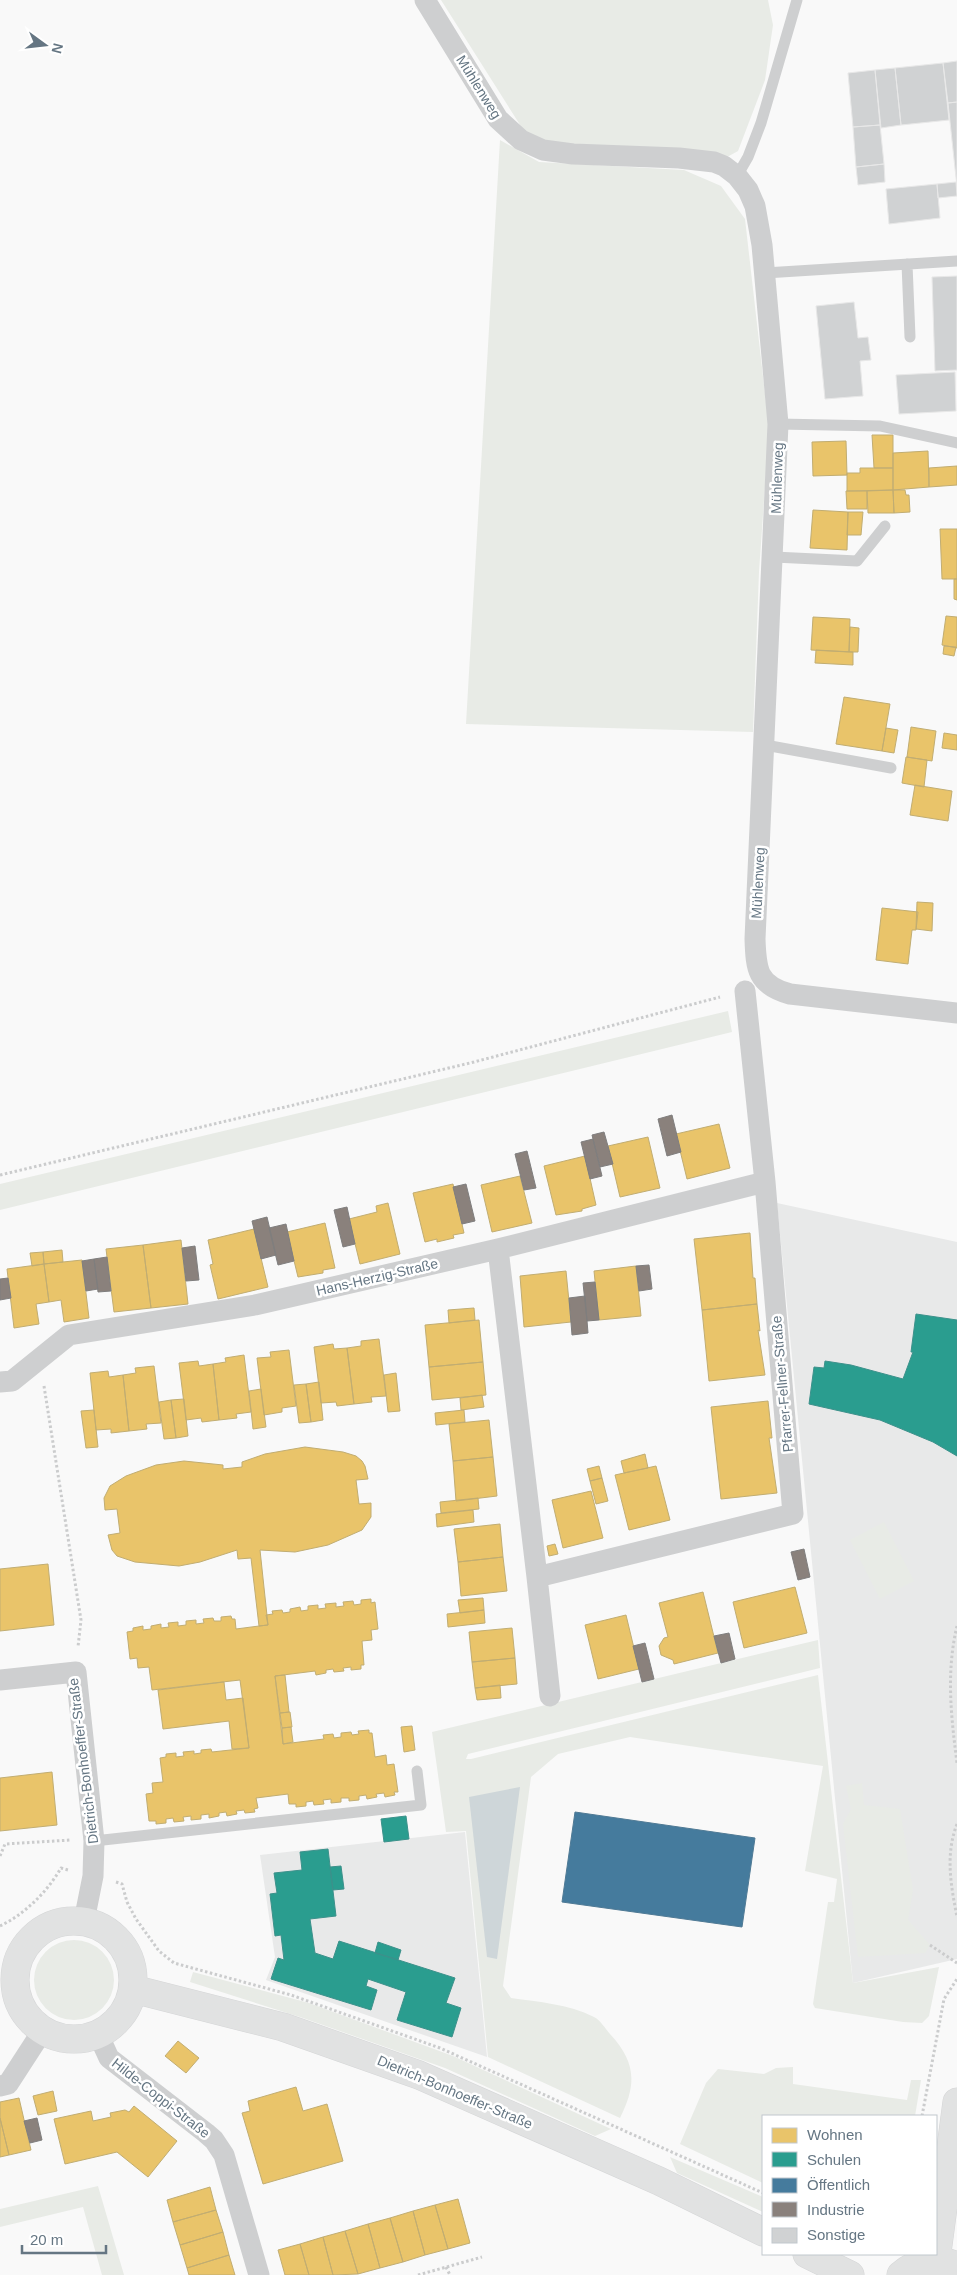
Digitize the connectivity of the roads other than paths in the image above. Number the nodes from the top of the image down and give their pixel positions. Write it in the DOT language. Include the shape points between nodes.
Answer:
graph roads {
  1 [pos="425,0"];
  2 [pos="797,0"];
  3 [pos="737,176"];
  4 [pos="957,261"];
  5 [pos="907,264"];
  6 [pos="765,273"];
  7 [pos="910,337"];
  8 [pos="778,424"];
  9 [pos="957,443"];
  10 [pos="885,526"];
  11 [pos="774,557"];
  12 [pos="765,745"];
  13 [pos="891,768"];
  14 [pos="745,991"];
  15 [pos="957,1013"];
  16 [pos="764,1182"];
  17 [pos="498,1249"];
  18 [pos="0,1382"];
  19 [pos="537,1577"];
  20 [pos="0,1680"];
  21 [pos="550,1696"];
  22 [pos="417,1771"];
  23 [pos="94,1841"];
  24 [pos="84,1921"];
  25 [pos="8,1970"];
  26 [pos="133,1989"];
  27 [pos="43,2030"];
  28 [pos="98,2034"];
  29 [pos="0,2086"];
  30 [pos="957,2102"];
  31 [pos="762,2232"];
  32 [pos="809,2255"];
  33 [pos="946,2263"];
  34 [pos="259,2275"];
  35 [pos="850,2275"];
  36 [pos="901,2275"];
  1 -- 3 [label="street, Mühlenweg" via="498,119 528,144 550,152 692,159 724,166"];
  2 -- 3 [label="lane" via="760,123 748,157"];
  3 -- 6 [label="street, Mühlenweg" via="758,214"];
  4 -- 5 [label="lane"];
  5 -- 6 [label="lane"];
  5 -- 7 [label="lane"];
  6 -- 8 [label="street, Mühlenweg"];
  8 -- 9 [label="lane" via="880,426"];
  8 -- 11 [label="street, Mühlenweg"];
  10 -- 11 [label="lane" via="857,561"];
  11 -- 12 [label="street, Mühlenweg"];
  12 -- 13 [label="lane"];
  12 -- 15 [label="street, Mühlenweg" via="755,939 758,969 763,980 790,994"];
  14 -- 16 [label="street, Pfarrer-Fellner-Straße"];
  16 -- 17 [label="street, Hans-Herzig-Straße"];
  16 -- 19 [label="street, Pfarrer-Fellner-Straße" via="794,1514"];
  17 -- 18 [label="street, Hans-Herzig-Straße" via="255,1305 69,1336 12,1381"];
  17 -- 19 [label="street"];
  19 -- 21 [label="street"];
  20 -- 23 [label="street, Dietrich-Bonhoeffer-Straße" via="76,1672"];
  22 -- 23 [label="lane" via="421,1805 237,1830"];
  23 -- 24 [label="street, Dietrich-Bonhoeffer-Straße" via="93,1876"];
  24 -- 25 [label="street" via="56,1923 41,1930"];
  24 -- 26 [label="street" via="104,1929 118,1940 128,1954"];
  25 -- 27 [label="street" via="20,2004"];
  26 -- 28 [label="street" via="120,2016"];
  26 -- 31 [label="street, Dietrich-Bonhoeffer-Straße" via="283,2027 412,2072"];
  27 -- 28 [label="street" via="60,2038 79,2039"];
  27 -- 29 [label="street" via="8,2084"];
  28 -- 34 [label="street, Hilde-Coppi-Straße" via="109,2058 210,2136 219,2147 228,2165"];
  30 -- 33 [label="street"];
  32 -- 35 [label="street"];
  33 -- 36 [label="street" via="921,2262"];
}
